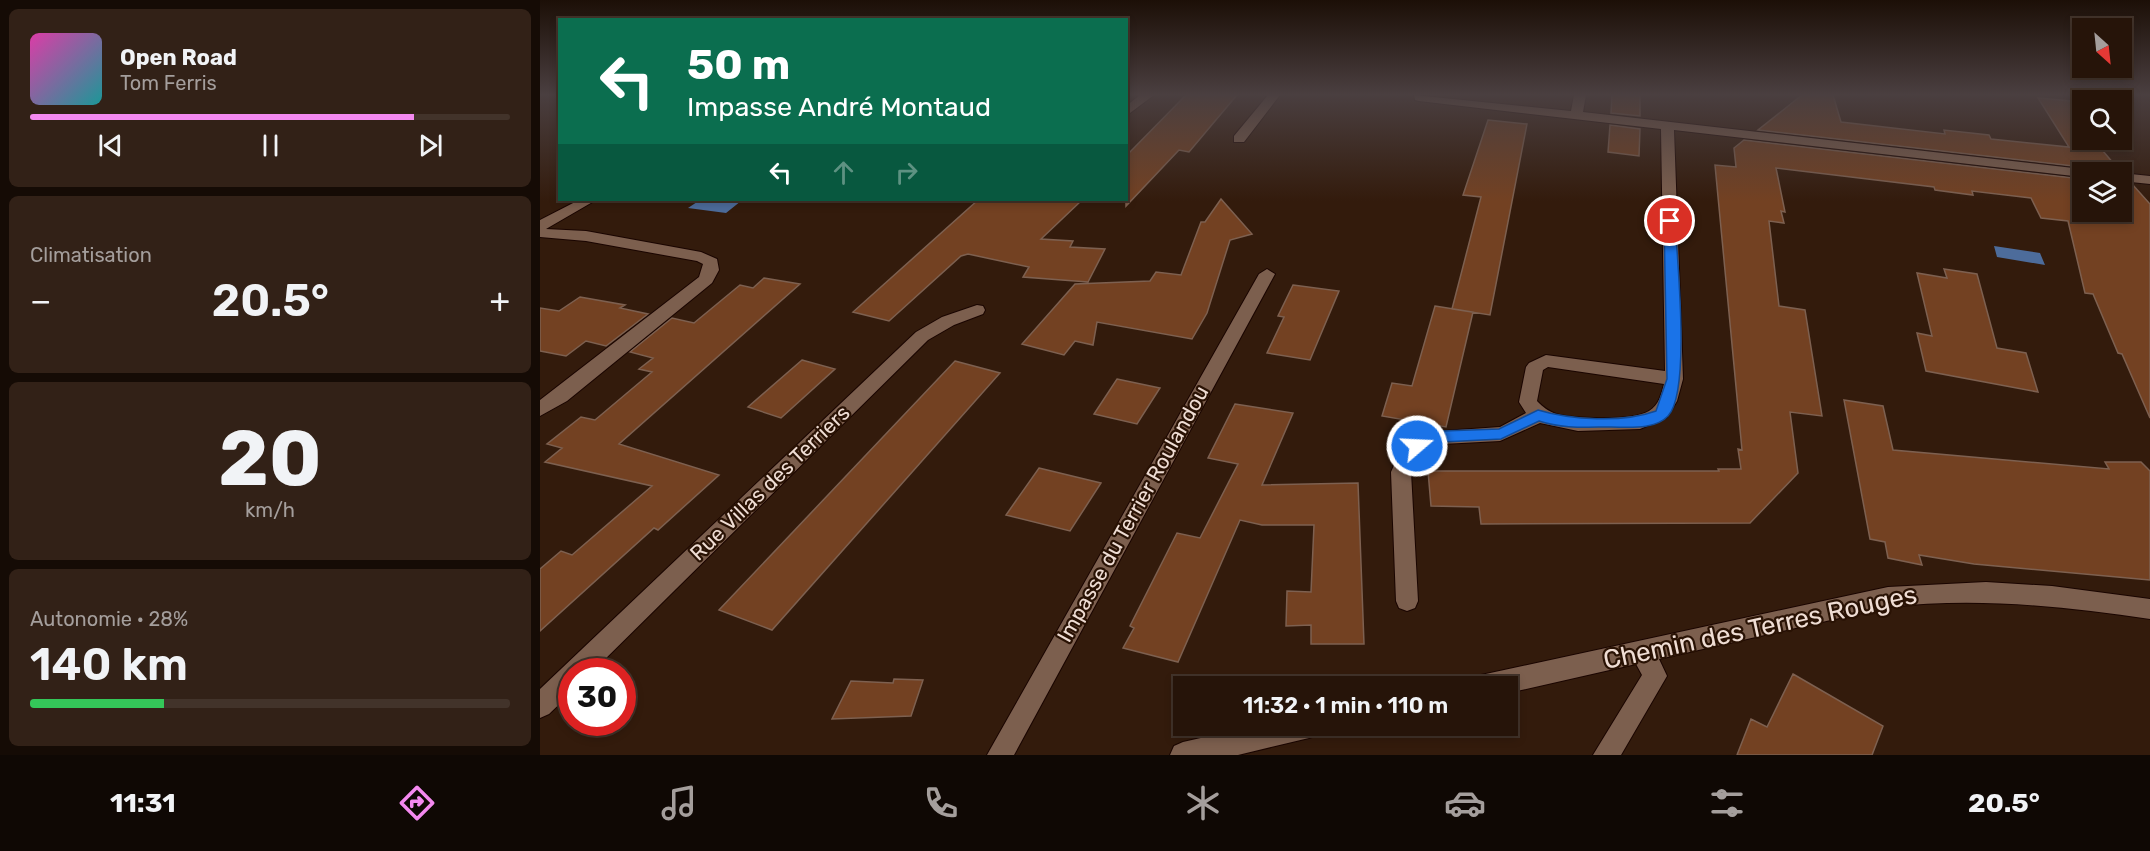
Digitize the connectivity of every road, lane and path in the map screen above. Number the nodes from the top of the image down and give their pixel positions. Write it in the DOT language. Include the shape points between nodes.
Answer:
graph roads {
  1 [pos="1246,130"];
  2 [pos="1667,130"];
  3 [pos="1713,130"];
  4 [pos="1239,139"];
  5 [pos="2072,171"];
  6 [pos="2132,178"];
  7 [pos="2150,180"];
  8 [pos="587,201"];
  9 [pos="540,226"];
  10 [pos="540,233"];
  11 [pos="586,236"];
  12 [pos="1267,274"];
  13 [pos="977,310"];
  14 [pos="1674,379"];
  15 [pos="540,409"];
  16 [pos="1538,415"];
  17 [pos="1407,601"];
  18 [pos="2150,609"];
  19 [pos="1643,652"];
  20 [pos="589,658"];
  21 [pos="1518,679"];
  22 [pos="558,689"];
  23 [pos="540,706"];
  24 [pos="1266,736"];
  25 [pos="1000,755"];
  26 [pos="1183,755"];
  27 [pos="1606,755"];
  1 -- 4 [label="street"];
  2 -- 14 [label="street"];
  3 -- 5 [label="street"];
  6 -- 7 [label="street"];
  8 -- 9 [label="street"];
  8 -- 11 [label="street" via="578,219"];
  10 -- 11 [label="street"];
  11 -- 15 [label="street" via="701,257 711,262 711,270 706,280"];
  12 -- 25 [label="street, Impasse du Terrier Roulandou"];
  13 -- 20 [label="street, Rue Villas des Terriers" via="922,336"];
  14 -- 16 [label="street" via="1666,408 1652,420 1558,422"];
  14 -- 16 [label="street" via="1545,361 1535,367 1528,402"];
  16 -- 17 [label="street" via="1501,434 1429,439 1409,454 1401,472"];
  18 -- 19 [label="street, Chemin des Terres Rouges" via="2016,592 1924,592"];
  19 -- 21 [label="street, Chemin des Terres Rouges"];
  19 -- 27 [label="street" via="1655,676"];
  22 -- 23 [label="street"];
  24 -- 26 [label="street"];
}
